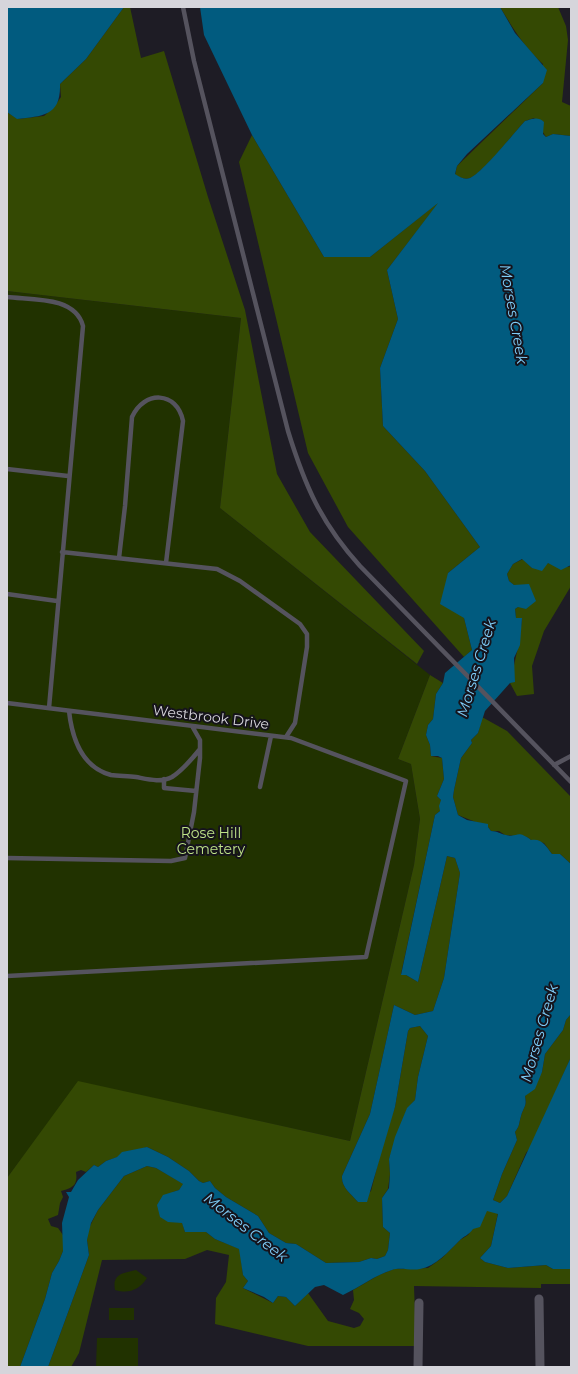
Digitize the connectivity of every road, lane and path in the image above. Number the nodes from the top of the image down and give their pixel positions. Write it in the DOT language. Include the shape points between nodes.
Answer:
graph roads {
  1 [pos="183,7"];
  2 [pos="7,297"];
  3 [pos="7,469"];
  4 [pos="68,476"];
  5 [pos="62,552"];
  6 [pos="119,558"];
  7 [pos="166,563"];
  8 [pos="7,594"];
  9 [pos="57,601"];
  10 [pos="7,703"];
  11 [pos="48,708"];
  12 [pos="69,711"];
  13 [pos="192,726"];
  14 [pos="271,736"];
  15 [pos="286,737"];
  16 [pos="200,749"];
  17 [pos="571,756"];
  18 [pos="554,765"];
  19 [pos="164,779"];
  20 [pos="571,782"];
  21 [pos="260,787"];
  22 [pos="196,791"];
  23 [pos="7,858"];
  24 [pos="7,976"];
  25 [pos="540,1299"];
  26 [pos="419,1303"];
  27 [pos="418,1367"];
  28 [pos="540,1367"];
  1 -- 18 [label="lane" via="194,61 288,431 315,504 343,547"];
  2 -- 4 [label="lane" via="66,305 73,308 81,319 83,332"];
  3 -- 4 [label="lane"];
  4 -- 5 [label="lane"];
  5 -- 6 [label="lane"];
  5 -- 9 [label="lane"];
  6 -- 7 [label="lane"];
  6 -- 7 [label="lane" via="126,506 132,417 135,409 143,402 152,398 162,398 171,400 177,406 183,421"];
  7 -- 15 [label="lane" via="208,566 225,572 303,628 307,634 307,647 294,723"];
  8 -- 9 [label="lane"];
  9 -- 11 [label="lane"];
  10 -- 11 [label="lane, Westbrook Drive"];
  11 -- 12 [label="lane, Westbrook Drive"];
  12 -- 13 [label="lane, Westbrook Drive"];
  12 -- 19 [label="lane" via="75,740 84,758 98,770 112,775"];
  13 -- 14 [label="lane, Westbrook Drive"];
  13 -- 16 [label="lane" via="200,740"];
  14 -- 15 [label="lane, Westbrook Drive"];
  14 -- 21 [label="lane"];
  15 -- 24 [label="lane, Westbrook Drive" via="406,781 366,956"];
  16 -- 19 [label="lane" via="188,764 171,777"];
  16 -- 22 [label="lane"];
  17 -- 18 [label="lane"];
  18 -- 20 [label="lane"];
  19 -- 22 [label="lane" via="164,788"];
  22 -- 23 [label="lane" via="185,858 171,861"];
  25 -- 28 [label="street"];
  26 -- 27 [label="street"];
}
